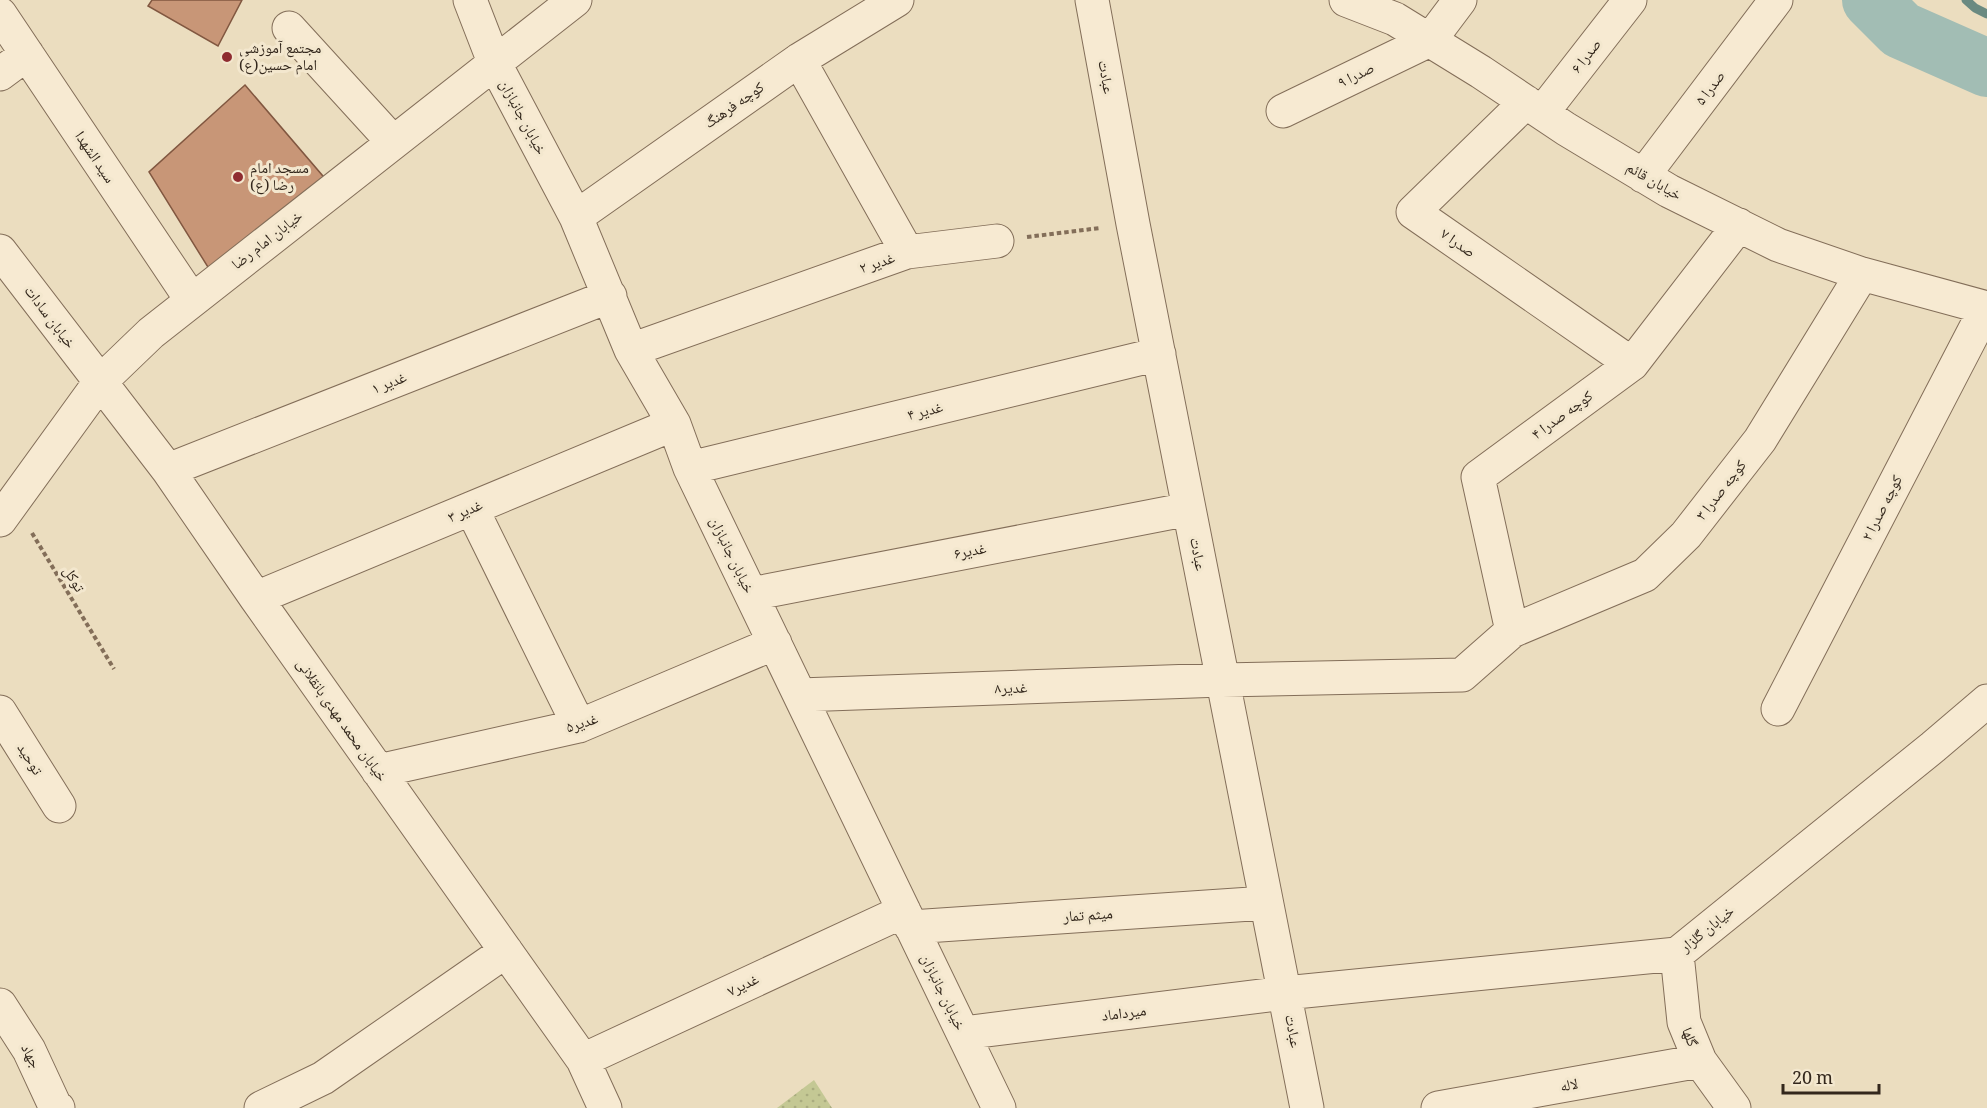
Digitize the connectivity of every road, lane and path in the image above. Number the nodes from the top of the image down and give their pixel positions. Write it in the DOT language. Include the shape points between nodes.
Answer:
graph roads {
  1 [pos="470,0"];
  2 [pos="575,0"];
  3 [pos="897,0"];
  4 [pos="1092,0"];
  5 [pos="1346,0"];
  6 [pos="1460,0"];
  7 [pos="1630,0"];
  8 [pos="1776,0"];
  9 [pos="0,14"];
  10 [pos="289,28"];
  11 [pos="1430,40"];
  12 [pos="27,54"];
  13 [pos="799,60"];
  14 [pos="494,62"];
  15 [pos="0,74"];
  16 [pos="1534,107"];
  17 [pos="1283,111"];
  18 [pos="393,141"];
  19 [pos="1643,176"];
  20 [pos="576,217"];
  21 [pos="1133,224"];
  22 [pos="1739,225"];
  23 [pos="997,241"];
  24 [pos="907,252"];
  25 [pos="0,253"];
  26 [pos="1862,274"];
  27 [pos="610,296"];
  28 [pos="190,299"];
  29 [pos="1987,308"];
  30 [pos="631,350"];
  31 [pos="1159,354"];
  32 [pos="1632,364"];
  33 [pos="100,382"];
  34 [pos="674,424"];
  35 [pos="690,468"];
  36 [pos="168,470"];
  37 [pos="472,509"];
  38 [pos="1189,509"];
  39 [pos="7,511"];
  40 [pos="751,594"];
  41 [pos="256,598"];
  42 [pos="1512,631"];
  43 [pos="775,643"];
  44 [pos="114,669"];
  45 [pos="1222,680"];
  46 [pos="800,695"];
  47 [pos="1987,701"];
  48 [pos="1778,709"];
  49 [pos="0,712"];
  50 [pos="579,726"];
  51 [pos="378,771"];
  52 [pos="59,806"];
  53 [pos="1266,903"];
  54 [pos="908,919"];
  55 [pos="506,951"];
  56 [pos="1677,954"];
  57 [pos="1285,993"];
  58 [pos="0,1005"];
  59 [pos="963,1033"];
  60 [pos="583,1060"];
  61 [pos="1700,1061"];
  62 [pos="58,1108"];
  63 [pos="261,1108"];
  64 [pos="605,1108"];
  65 [pos="999,1108"];
  66 [pos="1307,1108"];
  67 [pos="1438,1108"];
  68 [pos="1734,1108"];
  1 -- 14 [label="street, خیابان جانبازان"];
  2 -- 14 [label="street, خیابان امام رضا"];
  3 -- 13 [label="street, کوچه فرهنگ"];
  4 -- 21 [label="street, عبادت"];
  5 -- 11 [label="street, خیابان قائم" via="1395,19"];
  6 -- 11 [label="street"];
  7 -- 16 [label="street, صدرا ۶"];
  8 -- 19 [label="street, صدرا ۵"];
  9 -- 12 [label="street, سید الشهدا"];
  10 -- 18 [label="street"];
  11 -- 16 [label="street, خیابان قائم"];
  11 -- 17 [label="street, صدرا ۹"];
  12 -- 15 [label="street"];
  12 -- 28 [label="street, سید الشهدا"];
  13 -- 20 [label="street, کوچه فرهنگ"];
  13 -- 24 [label="street"];
  14 -- 18 [label="street, خیابان امام رضا"];
  14 -- 20 [label="street, خیابان جانبازان"];
  16 -- 19 [label="street, خیابان قائم"];
  16 -- 32 [label="street, صدرا ۷" via="1413,212"];
  18 -- 28 [label="street, خیابان امام رضا"];
  19 -- 22 [label="street, خیابان قائم"];
  20 -- 27 [label="street, خیابان جانبازان"];
  21 -- 23 [label="path"];
  21 -- 31 [label="street, عبادت"];
  22 -- 26 [label="street, خیابان قائم" via="1778,245"];
  22 -- 32 [label="street, کوچه صدرا ۴"];
  23 -- 24 [label="street, غدیر ۲"];
  24 -- 30 [label="street, غدیر ۲"];
  25 -- 33 [label="street, خیابان سادات"];
  26 -- 29 [label="street, خیابان قائم"];
  26 -- 42 [label="street, کوچه صدرا ۳" via="1760,440 1686,535 1645,575"];
  27 -- 30 [label="street, خیابان جانبازان"];
  27 -- 36 [label="street, غدیر ۱"];
  28 -- 33 [label="street, خیابان امام رضا"];
  29 -- 48 [label="street, کوچه صدرا ۲"];
  30 -- 34 [label="street, خیابان جانبازان"];
  31 -- 35 [label="street, غدیر ۴"];
  31 -- 38 [label="street, عبادت"];
  32 -- 42 [label="street, کوچه صدرا ۴" via="1478,477"];
  33 -- 36 [label="street, خیابان محمد مهدی بانقلانی"];
  33 -- 39 [label="street, خیابان امام رضا"];
  34 -- 35 [label="street, خیابان جانبازان"];
  34 -- 37 [label="street, غدیر ۳"];
  35 -- 40 [label="street, خیابان جانبازان"];
  36 -- 41 [label="street, خیابان محمد مهدی بانقلانی"];
  37 -- 41 [label="street, غدیر ۳"];
  37 -- 50 [label="street"];
  38 -- 40 [label="street, غدیر۶"];
  38 -- 45 [label="street, عبادت"];
  39 -- 44 [label="path, توکل"];
  40 -- 43 [label="street, خیابان جانبازان"];
  41 -- 51 [label="street, خیابان محمد مهدی بانقلانی"];
  42 -- 45 [label="street, کوچه صدرا ۳" via="1462,675"];
  43 -- 46 [label="street, خیابان جانبازان"];
  43 -- 50 [label="street, غدیر۵"];
  45 -- 46 [label="street, غدیر۸"];
  45 -- 53 [label="street, عبادت"];
  46 -- 54 [label="street, خیابان جانبازان"];
  47 -- 56 [label="street, خیابان گلزار"];
  49 -- 52 [label="street, توحید"];
  50 -- 51 [label="street, غدیر۵"];
  51 -- 55 [label="street, خیابان محمد مهدی بانقلانی"];
  53 -- 54 [label="street, میثم تمار"];
  53 -- 57 [label="street, عبادت"];
  54 -- 59 [label="street, خیابان جانبازان"];
  54 -- 60 [label="street, غدیر۷"];
  55 -- 60 [label="street, خیابان محمد مهدی بانقلانی"];
  55 -- 63 [label="street" via="323,1078"];
  56 -- 57 [label="street, خیابان گلزار"];
  56 -- 61 [label="street, گلها" via="1684,1022"];
  57 -- 59 [label="street, میرداماد"];
  57 -- 66 [label="street, عبادت"];
  58 -- 62 [label="street, جهاد" via="29,1050"];
  59 -- 65 [label="street, خیابان جانبازان"];
  60 -- 64 [label="street, خیابان محمد مهدی بانقلانی"];
  61 -- 67 [label="street, لاله"];
  61 -- 68 [label="street, گلها"];
}
